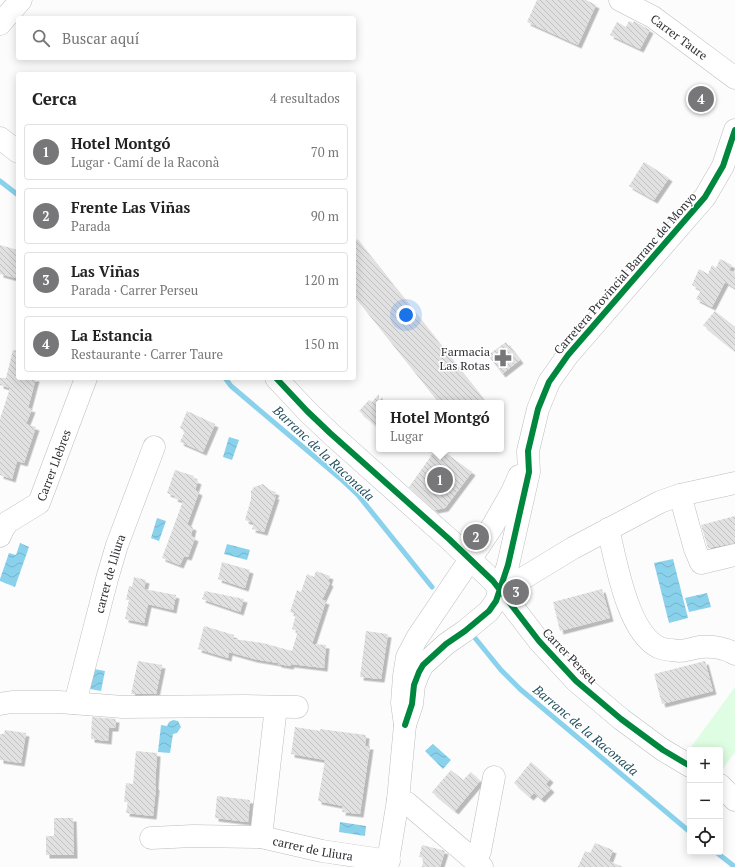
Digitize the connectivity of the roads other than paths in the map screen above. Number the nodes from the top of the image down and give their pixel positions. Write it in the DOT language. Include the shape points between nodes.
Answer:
graph roads {
  1 [pos="21,0"];
  2 [pos="620,0"];
  3 [pos="0,24"];
  4 [pos="735,78"];
  5 [pos="735,130"];
  6 [pos="0,138"];
  7 [pos="16,150"];
  8 [pos="85,380"];
  9 [pos="278,380"];
  10 [pos="154,448"];
  11 [pos="528,451"];
  12 [pos="735,483"];
  13 [pos="680,495"];
  14 [pos="608,529"];
  15 [pos="0,536"];
  16 [pos="735,555"];
  17 [pos="469,559"];
  18 [pos="501,589"];
  19 [pos="735,654"];
  20 [pos="75,703"];
  21 [pos="0,704"];
  22 [pos="276,707"];
  23 [pos="298,707"];
  24 [pos="405,725"];
  25 [pos="687,764"];
  26 [pos="494,777"];
  27 [pos="723,788"];
  28 [pos="398,800"];
  29 [pos="735,800"];
  30 [pos="261,837"];
  31 [pos="151,838"];
  32 [pos="388,864"];
  33 [pos="478,864"];
  1 -- 3 [label="street"];
  2 -- 4 [label="street, Carrer Taure" via="653,17"];
  5 -- 11 [label="street, Carretera Provincial Barranc del Monyo" via="723,166 705,197 568,354 549,382 538,409"];
  6 -- 7 [label="street"];
  8 -- 15 [label="street, Carrer Llebres" via="39,503 8,522"];
  9 -- 17 [label="street, Carrer Perseu" via="330,433"];
  10 -- 20 [label="street, carrer de Lliura" via="117,545"];
  11 -- 17 [label="street, Carretera Provincial Barranc del Monyo" via="512,492 492,527"];
  11 -- 18 [label="street, Carretera Provincial Barranc del Monyo" via="528,472"];
  12 -- 13 [label="street"];
  13 -- 14 [label="street" via="649,507"];
  13 -- 16 [label="street" via="701,563"];
  14 -- 18 [label="street"];
  14 -- 19 [label="street" via="628,606 649,642 659,648 680,651 716,647"];
  17 -- 18 [label="street, Carrer Perseu"];
  17 -- 24 [label="street, Carretera Provincial Barranc del Monyo" via="407,657 402,686"];
  18 -- 24 [label="street, Carretera Provincial Barranc del Monyo" via="489,611 423,665 414,685 412,704"];
  18 -- 25 [label="street, Carrer Perseu" via="535,635 576,681 663,750"];
  20 -- 21 [label="street"];
  20 -- 22 [label="street" via="124,707"];
  22 -- 23 [label="street"];
  22 -- 30 [label="street, carrer de Lliura"];
  24 -- 28 [label="street, Carretera Provincial Barranc del Monyo"];
  26 -- 33 [label="street"];
  27 -- 29 [label="street"];
  28 -- 32 [label="street, Carretera Provincial Barranc del Monyo"];
  28 -- 33 [label="street" via="407,803"];
  30 -- 31 [label="street, carrer de Lliura"];
  30 -- 32 [label="street, carrer de Lliura"];
}
